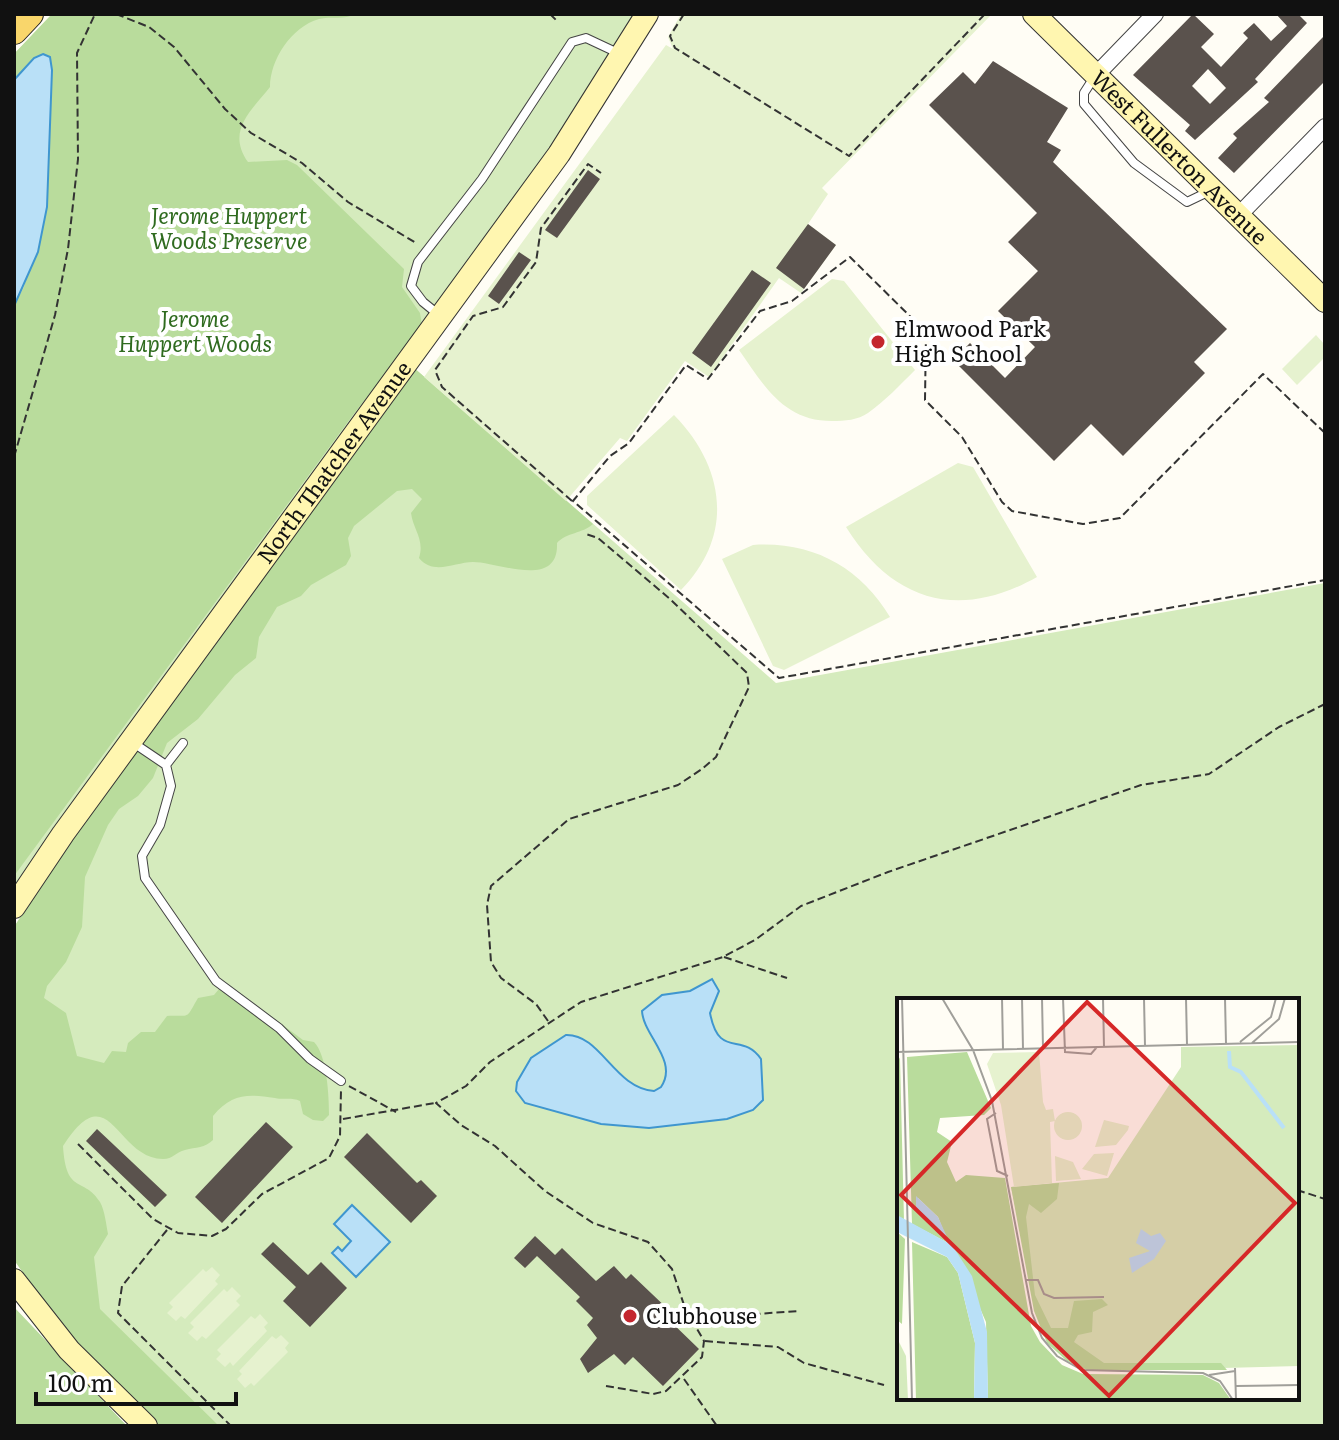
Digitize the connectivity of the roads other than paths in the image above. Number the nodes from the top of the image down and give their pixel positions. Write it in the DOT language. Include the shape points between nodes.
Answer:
graph roads {
  1 [pos="30,14"];
  2 [pos="647,14"];
  3 [pos="1034,14"];
  4 [pos="1155,14"];
  5 [pos="14,31"];
  6 [pos="623,55"];
  7 [pos="1096,75"];
  8 [pos="1325,127"];
  9 [pos="1212,190"];
  10 [pos="1238,216"];
  11 [pos="1325,301"];
  12 [pos="442,317"];
  13 [pos="131,741"];
  14 [pos="183,743"];
  15 [pos="166,765"];
  16 [pos="14,907"];
  17 [pos="341,1081"];
  18 [pos="14,1280"];
  19 [pos="146,1426"];
  1 -- 5 [label="main road"];
  2 -- 6 [label="street, North Thatcher Avenue"];
  3 -- 7 [label="street, West Fullerton Avenue"];
  4 -- 7 [label="street"];
  6 -- 12 [label="street, North Thatcher Avenue"];
  6 -- 12 [label="lane" via="594,40 572,42 482,179 426,251 413,271 411,286"];
  7 -- 9 [label="street, West Fullerton Avenue"];
  7 -- 9 [label="lane" via="1084,93 1084,104 1134,163 1187,202"];
  8 -- 10 [label="street"];
  9 -- 10 [label="street, West Fullerton Avenue"];
  10 -- 11 [label="street, West Fullerton Avenue"];
  12 -- 13 [label="street, North Thatcher Avenue"];
  13 -- 15 [label="lane"];
  13 -- 16 [label="street, North Thatcher Avenue"];
  14 -- 15 [label="lane"];
  15 -- 17 [label="lane" via="171,786 160,825 142,856 145,878 216,981"];
  18 -- 19 [label="street" via="62,1342"];
}
